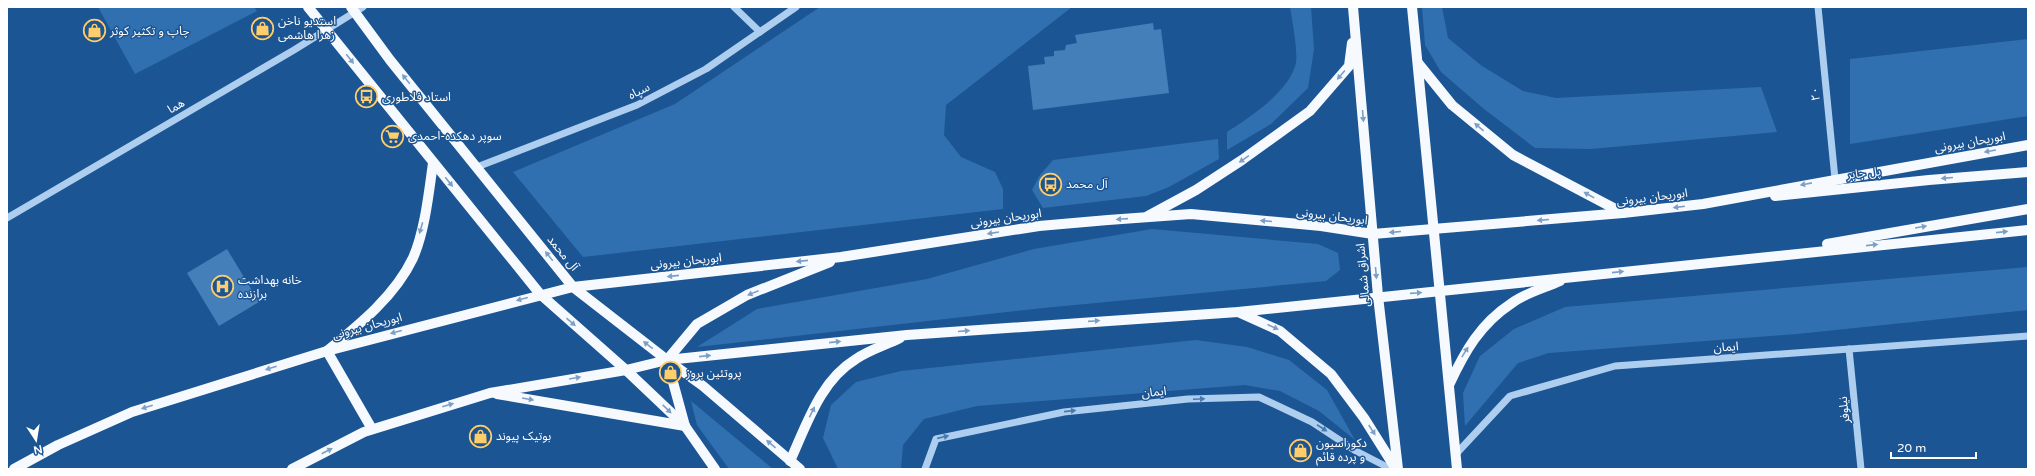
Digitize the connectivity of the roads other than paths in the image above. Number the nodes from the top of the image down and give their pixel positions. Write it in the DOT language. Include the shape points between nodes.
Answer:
graph roads {
  1 [pos="308,7"];
  2 [pos="734,7"];
  3 [pos="796,7"];
  4 [pos="1353,7"];
  5 [pos="1412,7"];
  6 [pos="1818,7"];
  7 [pos="356,9"];
  8 [pos="1355,25"];
  9 [pos="327,30"];
  10 [pos="760,32"];
  11 [pos="1418,63"];
  12 [pos="2028,145"];
  13 [pos="433,163"];
  14 [pos="477,167"];
  15 [pos="2028,172"];
  16 [pos="1835,178"];
  17 [pos="1703,204"];
  18 [pos="2028,209"];
  19 [pos="1623,213"];
  20 [pos="7,218"];
  21 [pos="1144,218"];
  22 [pos="1434,229"];
  23 [pos="2028,230"];
  24 [pos="1372,234"];
  25 [pos="841,257"];
  26 [pos="1717,261"];
  27 [pos="1579,276"];
  28 [pos="573,287"];
  29 [pos="1440,291"];
  30 [pos="540,294"];
  31 [pos="1378,296"];
  32 [pos="1238,312"];
  33 [pos="907,335"];
  34 [pos="2028,336"];
  35 [pos="1849,349"];
  36 [pos="327,351"];
  37 [pos="667,360"];
  38 [pos="626,370"];
  39 [pos="1448,387"];
  40 [pos="490,393"];
  41 [pos="685,426"];
  42 [pos="372,429"];
  43 [pos="1455,455"];
  44 [pos="790,461"];
  45 [pos="14,469"];
  46 [pos="292,469"];
  47 [pos="715,469"];
  48 [pos="800,469"];
  49 [pos="925,469"];
  50 [pos="1391,469"];
  51 [pos="1397,469"];
  52 [pos="1457,469"];
  53 [pos="1861,469"];
  1 -- 9 [label="main road"];
  2 -- 10 [label="street"];
  3 -- 10 [label="street, سپاه"];
  4 -- 8 [label="main road, اشراق شمالی"];
  5 -- 11 [label="main road"];
  6 -- 16 [label="street, ۲۰"];
  7 -- 9 [label="street, هما"];
  14 -- 7 [label="main road, آل محمد, one-way" via="390,60"];
  8 -- 21 [label="main road, one-way" via="1349,66 1310,111 1203,186"];
  8 -- 24 [label="main road, اشراق شمالی, one-way"];
  9 -- 13 [label="main road, one-way"];
  9 -- 20 [label="street, هما"];
  10 -- 14 [label="street, سپاه" via="706,69 637,105"];
  19 -- 11 [label="main road, one-way" via="1513,155 1452,105"];
  11 -- 22 [label="main road"];
  12 -- 16 [label="main road, ابوریحان بیرونی, one-way"];
  13 -- 30 [label="main road, one-way"];
  13 -- 36 [label="main road, one-way" via="427,210 413,257 393,289 363,322"];
  28 -- 14 [label="main road, آل محمد, one-way"];
  15 -- 17 [label="main road, پل جابر, one-way"];
  16 -- 17 [label="main road, ابوریحان بیرونی, one-way"];
  17 -- 19 [label="main road, ابوریحان بیرونی, one-way"];
  26 -- 18 [label="main road, one-way"];
  19 -- 22 [label="main road, ابوریحان بیرونی, one-way"];
  24 -- 21 [label="main road, ابوریحان بیرونی, one-way" via="1321,226 1191,214"];
  21 -- 25 [label="main road, ابوریحان بیرونی, one-way" via="1039,226"];
  22 -- 24 [label="main road, ابوریحان بیرونی, one-way"];
  22 -- 29 [label="main road"];
  26 -- 23 [label="main road, one-way"];
  24 -- 31 [label="main road, اشراق شمالی, one-way"];
  25 -- 28 [label="main road, ابوریحان بیرونی, one-way"];
  25 -- 37 [label="main road, one-way" via="747,295 697,324"];
  27 -- 26 [label="main road, one-way"];
  27 -- 29 [label="main road"];
  39 -- 27 [label="main road, one-way" via="1464,353 1483,326 1512,302"];
  28 -- 30 [label="main road, ابوریحان بیرونی"];
  37 -- 28 [label="main road, آل محمد, one-way"];
  31 -- 29 [label="main road, one-way"];
  29 -- 39 [label="main road"];
  30 -- 36 [label="main road, ابوریحان بیرونی, one-way"];
  30 -- 38 [label="main road, one-way"];
  31 -- 32 [label="main road"];
  31 -- 51 [label="main road, اشراق شمالی"];
  33 -- 32 [label="main road, one-way"];
  32 -- 51 [label="main road, one-way" via="1280,330 1331,374"];
  37 -- 33 [label="main road, one-way"];
  44 -- 33 [label="main road, one-way" via="814,408 832,379 856,359"];
  34 -- 35 [label="street, ایمان"];
  35 -- 43 [label="street, ایمان" via="1615,366 1510,396"];
  35 -- 53 [label="street, نیلوفر"];
  36 -- 42 [label="main road"];
  36 -- 45 [label="main road, ابوریحان بیرونی, one-way" via="132,412 58,445"];
  37 -- 38 [label="main road"];
  37 -- 41 [label="main road"];
  44 -- 37 [label="main road, آل محمد, one-way" via="703,386"];
  40 -- 38 [label="main road, one-way"];
  38 -- 41 [label="main road, one-way"];
  39 -- 43 [label="main road"];
  40 -- 41 [label="main road, one-way"];
  42 -- 40 [label="main road, one-way"];
  41 -- 47 [label="main road"];
  46 -- 42 [label="main road, one-way"];
  43 -- 52 [label="main road"];
  44 -- 48 [label="main road, آل محمد"];
  49 -- 50 [label="street, ایمان, one-way" via="936,439 1064,412 1188,399 1259,396 1312,422 1356,451"];
}
